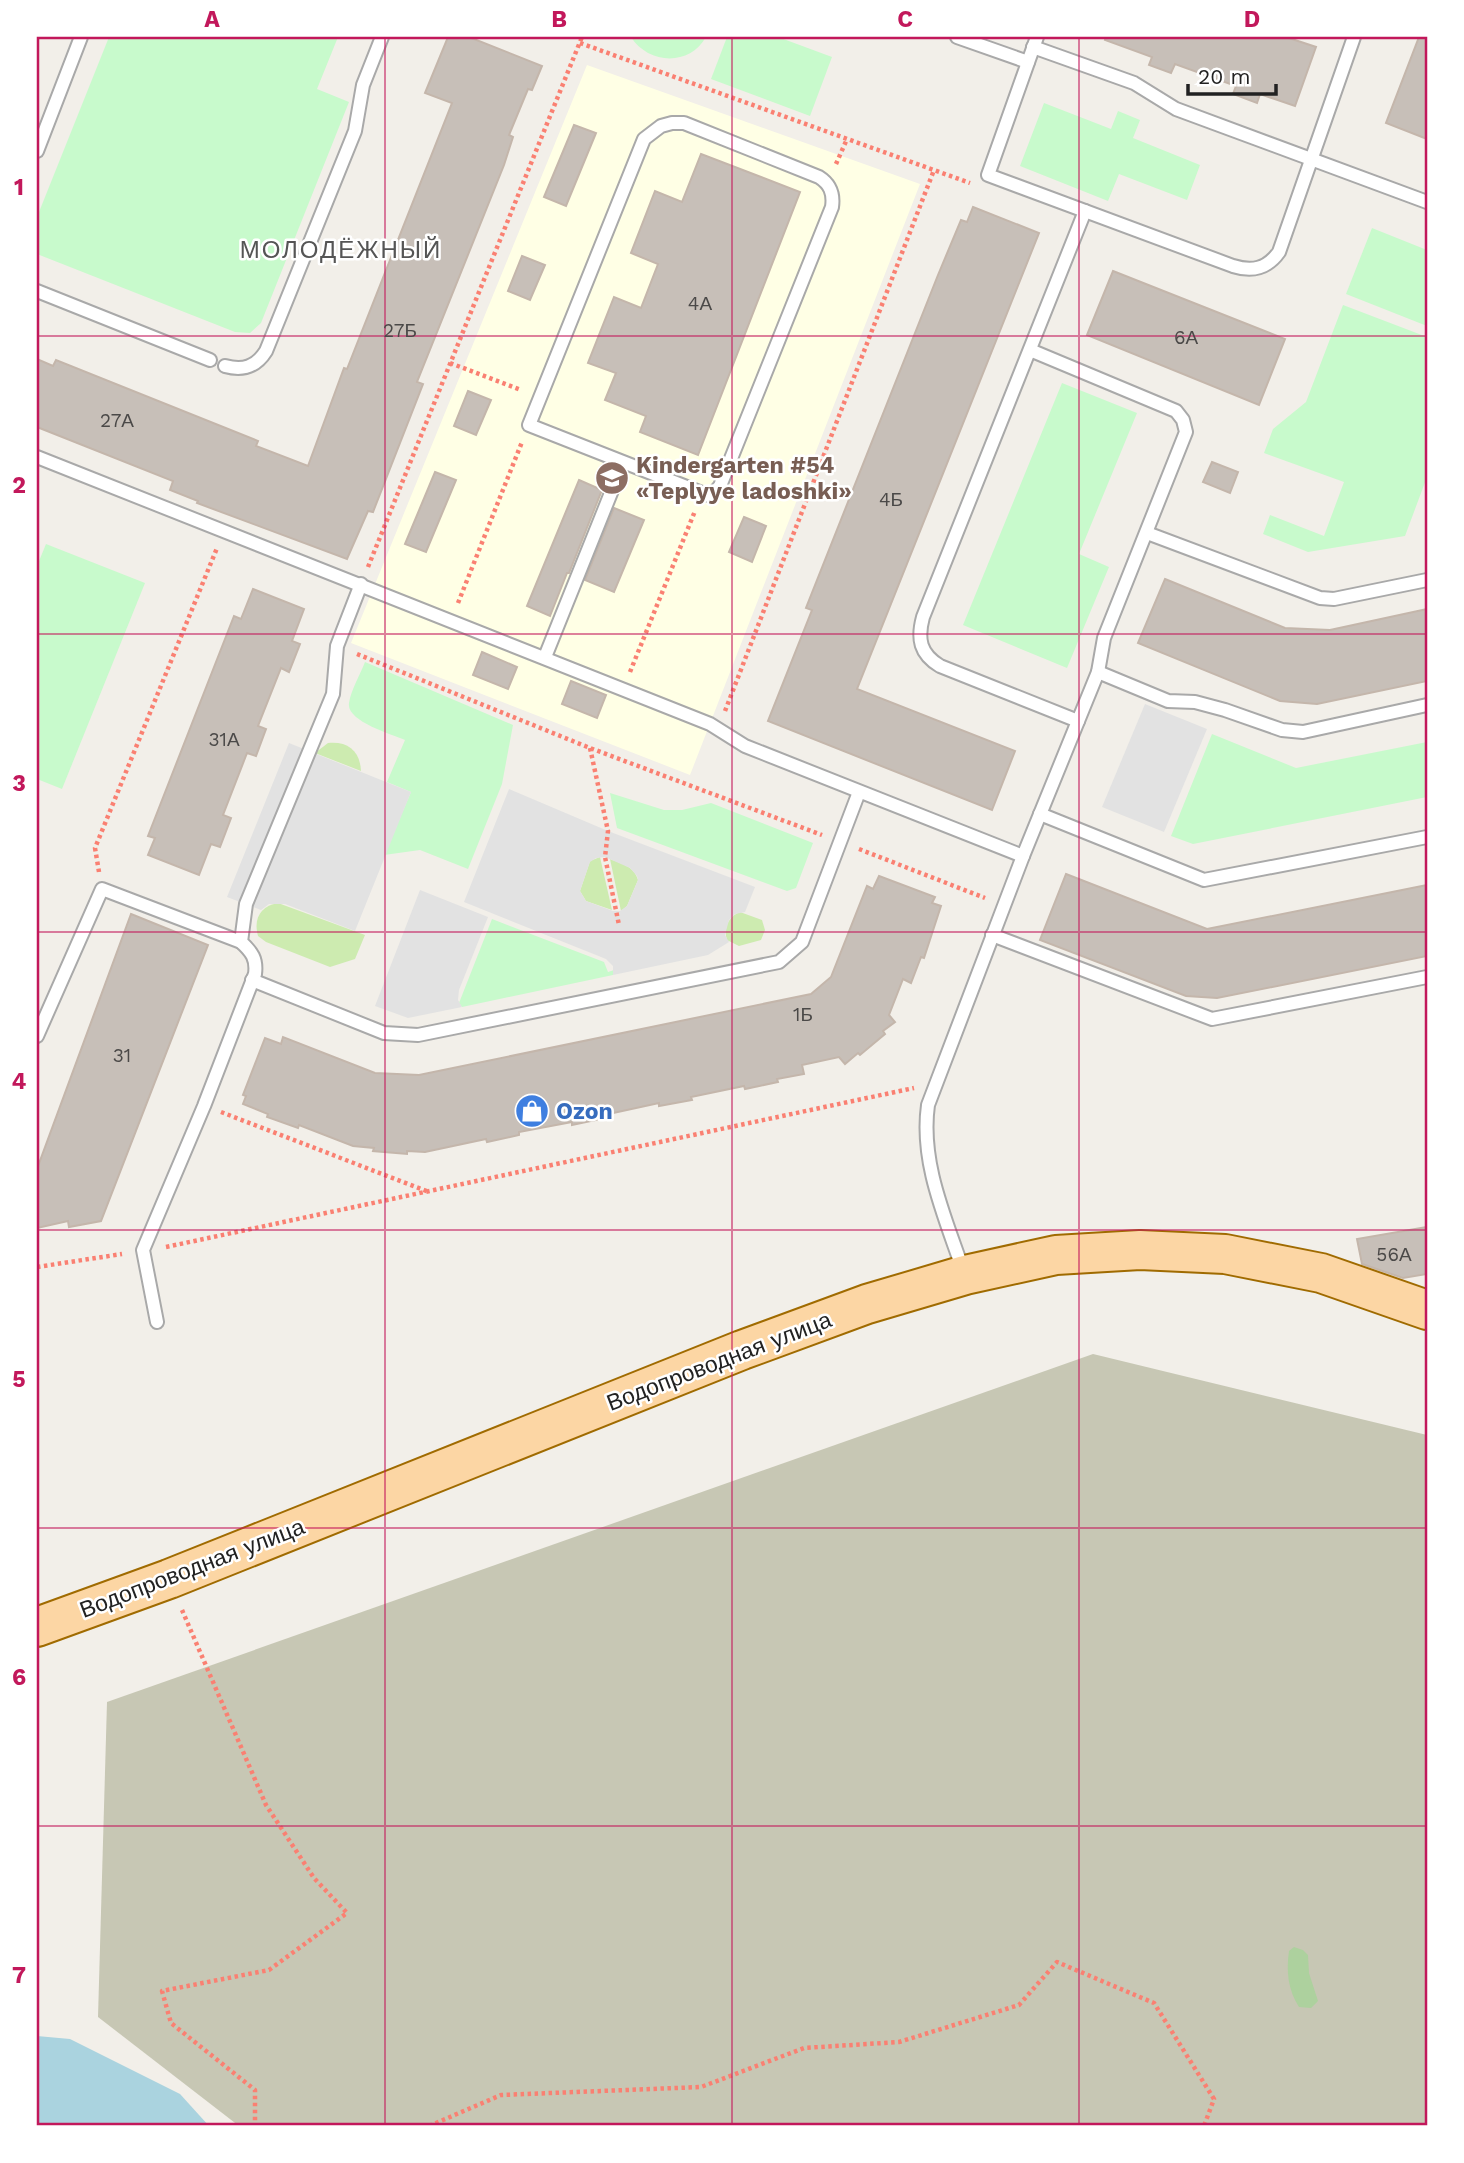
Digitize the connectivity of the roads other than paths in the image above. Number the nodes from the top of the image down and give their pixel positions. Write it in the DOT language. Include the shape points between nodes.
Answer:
graph roads {
  1 [pos="81,37"];
  2 [pos="382,37"];
  3 [pos="957,37"];
  4 [pos="1354,37"];
  5 [pos="1035,42"];
  6 [pos="1028,62"];
  7 [pos="37,151"];
  8 [pos="1312,158"];
  9 [pos="1427,202"];
  10 [pos="1085,211"];
  11 [pos="37,291"];
  12 [pos="1030,350"];
  13 [pos="210,360"];
  14 [pos="225,366"];
  15 [pos="37,457"];
  16 [pos="623,463"];
  17 [pos="1147,533"];
  18 [pos="1427,580"];
  19 [pos="361,584"];
  20 [pos="545,657"];
  21 [pos="1098,672"];
  22 [pos="1427,705"];
  23 [pos="1078,721"];
  24 [pos="859,792"];
  25 [pos="1040,814"];
  26 [pos="1427,837"];
  27 [pos="1023,856"];
  28 [pos="992,935"];
  29 [pos="241,942"];
  30 [pos="1427,977"];
  31 [pos="252,980"];
  32 [pos="37,1036"];
  33 [pos="965,1275"];
  34 [pos="1427,1310"];
  35 [pos="157,1322"];
  36 [pos="37,1627"];
  1 -- 7 [label="lane"];
  2 -- 14 [label="lane" via="363,85 355,131 266,351 253,365"];
  3 -- 6 [label="lane"];
  4 -- 8 [label="lane"];
  5 -- 6 [label="lane"];
  5 -- 8 [label="lane" via="1134,83 1176,109"];
  6 -- 10 [label="lane" via="988,175"];
  8 -- 9 [label="lane"];
  8 -- 10 [label="lane" via="1279,252 1259,268 1233,266"];
  10 -- 12 [label="lane"];
  11 -- 13 [label="lane"];
  12 -- 17 [label="lane" via="1176,411 1183,420 1183,443"];
  12 -- 23 [label="lane" via="923,617 920,641 930,660 940,666"];
  15 -- 19 [label="lane"];
  16 -- 16 [label="lane" via="529,425 644,139 661,126 684,123 819,177 831,189 832,207 720,486 713,494 701,494"];
  16 -- 20 [label="lane"];
  17 -- 18 [label="lane" via="1320,598"];
  17 -- 21 [label="lane" via="1104,638"];
  19 -- 20 [label="lane"];
  19 -- 29 [label="lane" via="337,646 334,694 246,904"];
  20 -- 24 [label="lane" via="718,727 745,746"];
  21 -- 22 [label="lane" via="1168,701 1195,702 1282,730 1303,732"];
  21 -- 23 [label="lane"];
  23 -- 25 [label="lane"];
  24 -- 27 [label="lane"];
  24 -- 31 [label="lane" via="802,942 779,962 418,1035 384,1033"];
  25 -- 26 [label="lane" via="1204,880"];
  25 -- 27 [label="lane"];
  27 -- 28 [label="lane"];
  28 -- 30 [label="lane" via="1212,1019"];
  28 -- 33 [label="lane" via="926,1117 929,1164"];
  29 -- 31 [label="lane" via="255,959"];
  29 -- 32 [label="lane" via="102,889"];
  31 -- 35 [label="lane" via="143,1250"];
  33 -- 34 [label="main road, Водопроводная улица" via="1056,1255 1140,1250 1225,1254 1321,1273"];
  33 -- 36 [label="main road, Водопроводная улица" via="867,1304 742,1350 169,1579"];
}
